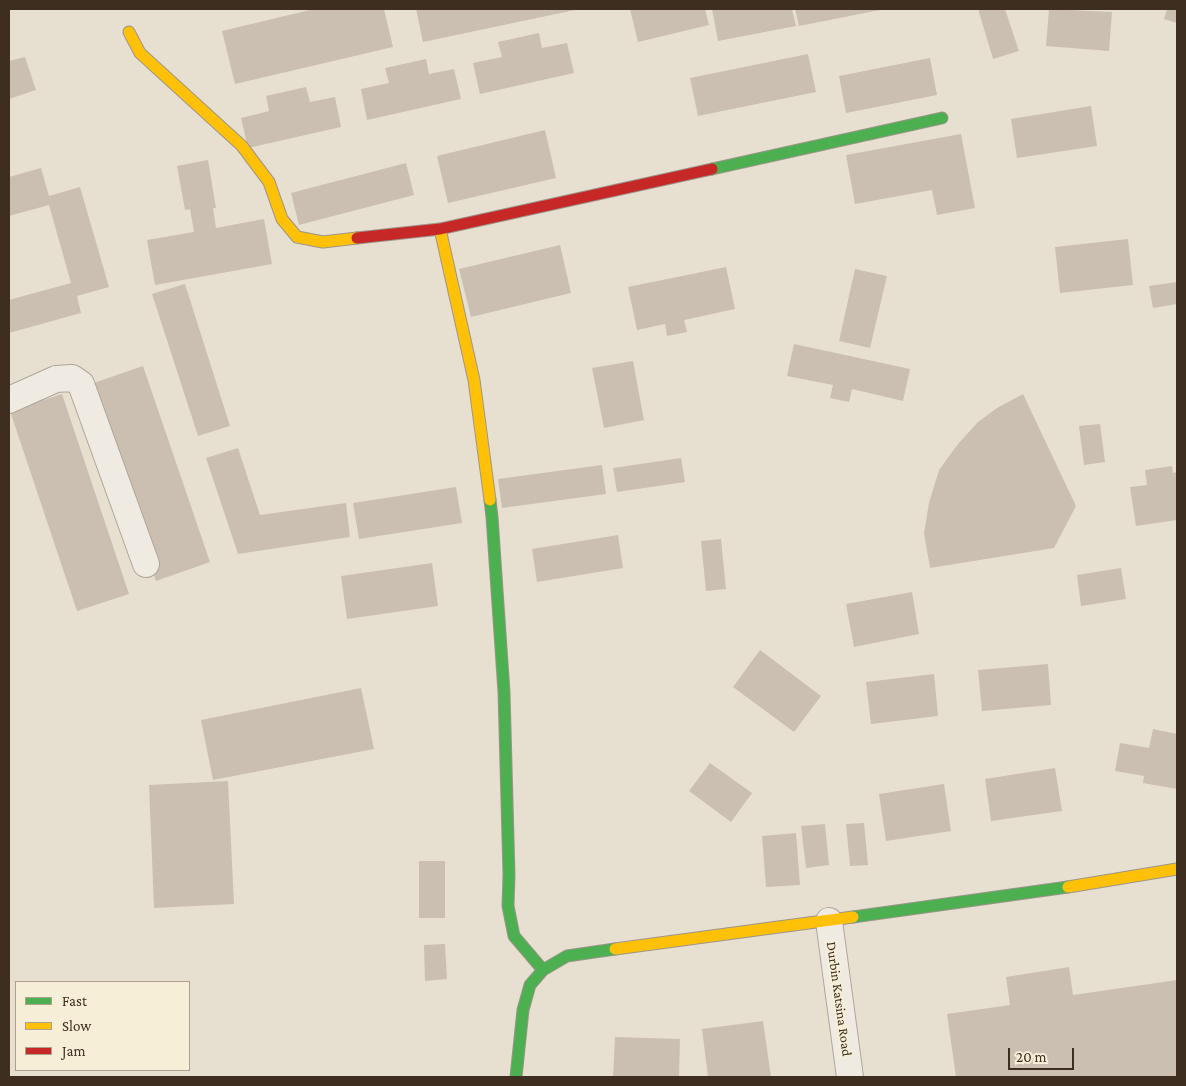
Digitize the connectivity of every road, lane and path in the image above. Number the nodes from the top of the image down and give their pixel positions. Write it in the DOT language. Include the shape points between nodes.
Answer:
graph roads {
  1 [pos="129,32"];
  2 [pos="942,118"];
  3 [pos="440,229"];
  4 [pos="9,400"];
  5 [pos="146,564"];
  6 [pos="1177,869"];
  7 [pos="829,921"];
  8 [pos="543,970"];
  9 [pos="516,1077"];
  10 [pos="850,1077"];
  1 -- 3 [label="street" via="140,52 242,146 269,182 282,219 297,238 324,242"];
  2 -- 3 [label="street"];
  3 -- 8 [label="street" via="474,380 492,516 504,692 508,906 514,936"];
  4 -- 5 [label="street" via="56,379 72,378 81,384"];
  6 -- 7 [label="street"];
  7 -- 8 [label="street" via="568,956"];
  7 -- 10 [label="street, Durbin Katsina Road"];
  8 -- 9 [label="street" via="530,985"];
}
